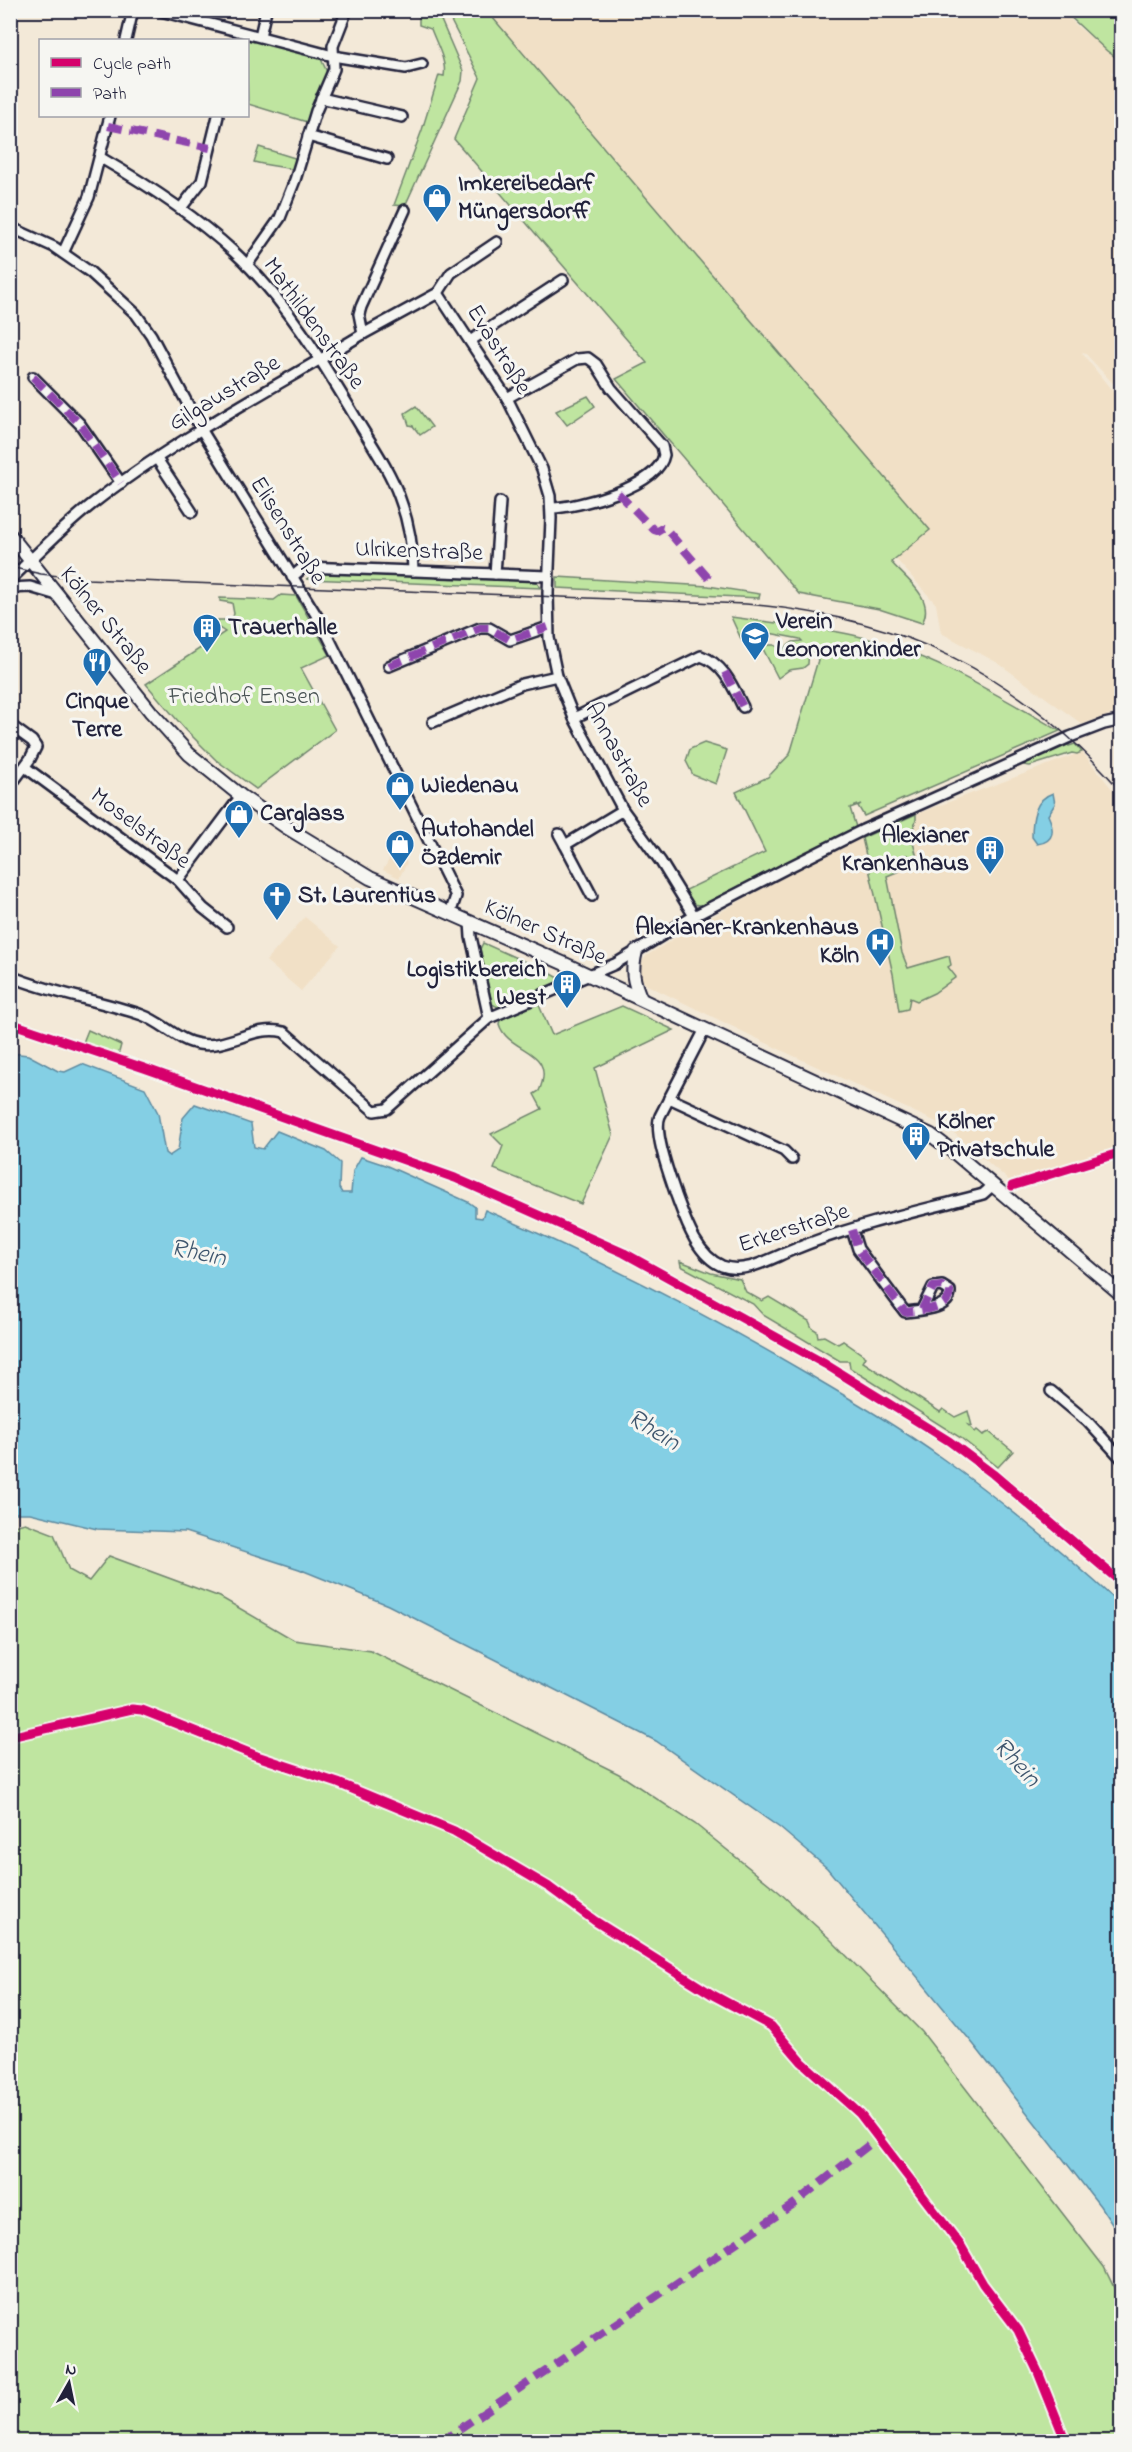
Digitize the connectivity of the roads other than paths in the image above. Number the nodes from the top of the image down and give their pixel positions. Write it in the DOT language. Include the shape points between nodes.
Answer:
graph roads {
  1 [pos="133,10"];
  2 [pos="157,10"];
  3 [pos="266,10"];
  4 [pos="347,10"];
  5 [pos="238,30"];
  6 [pos="260,36"];
  7 [pos="126,39"];
  8 [pos="236,39"];
  9 [pos="333,56"];
  10 [pos="422,64"];
  11 [pos="321,98"];
  12 [pos="110,117"];
  13 [pos="218,117"];
  14 [pos="402,117"];
  15 [pos="308,136"];
  16 [pos="101,158"];
  17 [pos="387,159"];
  18 [pos="181,208"];
  19 [pos="405,210"];
  20 [pos="10,227"];
  21 [pos="497,242"];
  22 [pos="63,253"];
  23 [pos="247,265"];
  24 [pos="563,280"];
  25 [pos="438,293"];
  26 [pos="363,334"];
  27 [pos="470,341"];
  28 [pos="321,359"];
  29 [pos="33,376"];
  30 [pos="507,398"];
  31 [pos="201,429"];
  32 [pos="157,459"];
  33 [pos="121,483"];
  34 [pos="500,502"];
  35 [pos="551,508"];
  36 [pos="192,512"];
  37 [pos="10,535"];
  38 [pos="30,560"];
  39 [pos="413,571"];
  40 [pos="495,574"];
  41 [pos="549,576"];
  42 [pos="292,577"];
  43 [pos="10,580"];
  44 [pos="10,588"];
  45 [pos="59,596"];
  46 [pos="548,597"];
  47 [pos="548,627"];
  48 [pos="388,666"];
  49 [pos="557,676"];
  50 [pos="743,707"];
  51 [pos="574,718"];
  52 [pos="1122,720"];
  53 [pos="433,722"];
  54 [pos="10,725"];
  55 [pos="25,767"];
  56 [pos="10,786"];
  57 [pos="241,796"];
  58 [pos="623,810"];
  59 [pos="559,834"];
  60 [pos="565,845"];
  61 [pos="178,880"];
  62 [pos="592,896"];
  63 [pos="450,914"];
  64 [pos="694,916"];
  65 [pos="470,922"];
  66 [pos="227,927"];
  67 [pos="636,951"];
  68 [pos="10,976"];
  69 [pos="591,976"];
  70 [pos="641,999"];
  71 [pos="489,1018"];
  72 [pos="704,1031"];
  73 [pos="669,1098"];
  74 [pos="792,1159"];
  75 [pos="992,1186"];
  76 [pos="852,1230"];
  77 [pos="1122,1295"];
  78 [pos="922,1309"];
  79 [pos="1051,1391"];
  80 [pos="1122,1459"];
  1 -- 7 [label="street"];
  2 -- 5 [label="street"];
  3 -- 6 [label="street"];
  4 -- 9 [label="street"];
  5 -- 6 [label="street"];
  5 -- 8 [label="street"];
  6 -- 9 [label="street"];
  9 -- 10 [label="street" via="406,68"];
  9 -- 11 [label="street" via="333,69"];
  11 -- 14 [label="street"];
  11 -- 15 [label="street"];
  12 -- 16 [label="street"];
  13 -- 18 [label="street" via="202,181"];
  15 -- 17 [label="street"];
  15 -- 23 [label="street" via="280,218"];
  16 -- 18 [label="street, Mathildenstraße"];
  16 -- 22 [label="street" via="89,197"];
  18 -- 23 [label="street, Mathildenstraße"];
  19 -- 26 [label="street" via="361,307"];
  20 -- 22 [label="street, Elisenstraße"];
  21 -- 25 [label="street" via="451,273"];
  22 -- 31 [label="street, Elisenstraße" via="136,314"];
  23 -- 28 [label="street, Mathildenstraße"];
  24 -- 27 [label="street"];
  25 -- 26 [label="street, Evastraße"];
  25 -- 27 [label="street, Evastraße"];
  26 -- 28 [label="street, Gilgaustraße"];
  27 -- 30 [label="street, Evastraße"];
  28 -- 31 [label="street, Gilgaustraße"];
  28 -- 39 [label="street, Mathildenstraße" via="399,494 410,534"];
  29 -- 33 [label="street" via="80,424"];
  30 -- 35 [label="street, Evastraße" via="542,469"];
  30 -- 35 [label="street" via="577,359 588,358 658,441 664,454 651,473 618,493 585,504"];
  31 -- 32 [label="street, Gilgaustraße"];
  31 -- 42 [label="street, Elisenstraße"];
  32 -- 33 [label="street, Gilgaustraße"];
  32 -- 36 [label="street"];
  33 -- 38 [label="street, Gilgaustraße"];
  34 -- 40 [label="street"];
  35 -- 41 [label="street, Evastraße"];
  37 -- 38 [label="main road, Kölner Straße"];
  38 -- 43 [label="street, Gilgaustraße"];
  38 -- 45 [label="main road, Kölner Straße"];
  39 -- 40 [label="street, Ulrikenstraße"];
  39 -- 42 [label="street, Ulrikenstraße" via="304,567"];
  40 -- 41 [label="street, Ulrikenstraße"];
  41 -- 46 [label="street, Evastraße"];
  42 -- 63 [label="street, Elisenstraße" via="323,626 456,896"];
  44 -- 45 [label="street" via="30,587"];
  45 -- 57 [label="main road, Kölner Straße" via="189,754"];
  46 -- 47 [label="street, Annastraße"];
  47 -- 48 [label="street" via="510,640 489,628 480,628"];
  47 -- 49 [label="street, Annastraße"];
  49 -- 51 [label="street, Annastraße"];
  49 -- 53 [label="street" via="522,684"];
  50 -- 51 [label="street" via="725,672 701,656"];
  51 -- 58 [label="street, Annastraße"];
  52 -- 64 [label="street" via="1074,735 862,830"];
  54 -- 55 [label="street" via="36,747"];
  55 -- 56 [label="street"];
  55 -- 61 [label="street, Moselstraße"];
  57 -- 61 [label="street"];
  57 -- 63 [label="main road, Kölner Straße" via="329,855"];
  58 -- 60 [label="street"];
  58 -- 64 [label="street, Annastraße"];
  59 -- 60 [label="street"];
  60 -- 62 [label="street"];
  61 -- 66 [label="street, Moselstraße"];
  63 -- 65 [label="main road, Kölner Straße"];
  64 -- 67 [label="street"];
  65 -- 69 [label="main road, Kölner Straße"];
  65 -- 71 [label="street"];
  67 -- 69 [label="street"];
  67 -- 70 [label="main road" via="632,978"];
  68 -- 71 [label="street" via="145,1016 200,1044 227,1042 274,1029 284,1032 374,1111 387,1109"];
  69 -- 70 [label="main road, Kölner Straße"];
  69 -- 71 [label="street"];
  70 -- 72 [label="main road, Kölner Straße"];
  72 -- 73 [label="street, Erkerstraße"];
  72 -- 75 [label="main road, Kölner Straße" via="932,1135"];
  73 -- 74 [label="street" via="784,1151"];
  73 -- 76 [label="street, Erkerstraße" via="657,1128 676,1196 699,1247 709,1258 722,1266 739,1269 822,1237"];
  75 -- 76 [label="street, Erkerstraße" via="983,1194"];
  75 -- 77 [label="main road, Kölner Straße"];
  76 -- 78 [label="street" via="858,1249 905,1312"];
  79 -- 80 [label="street" via="1088,1422"];
}
